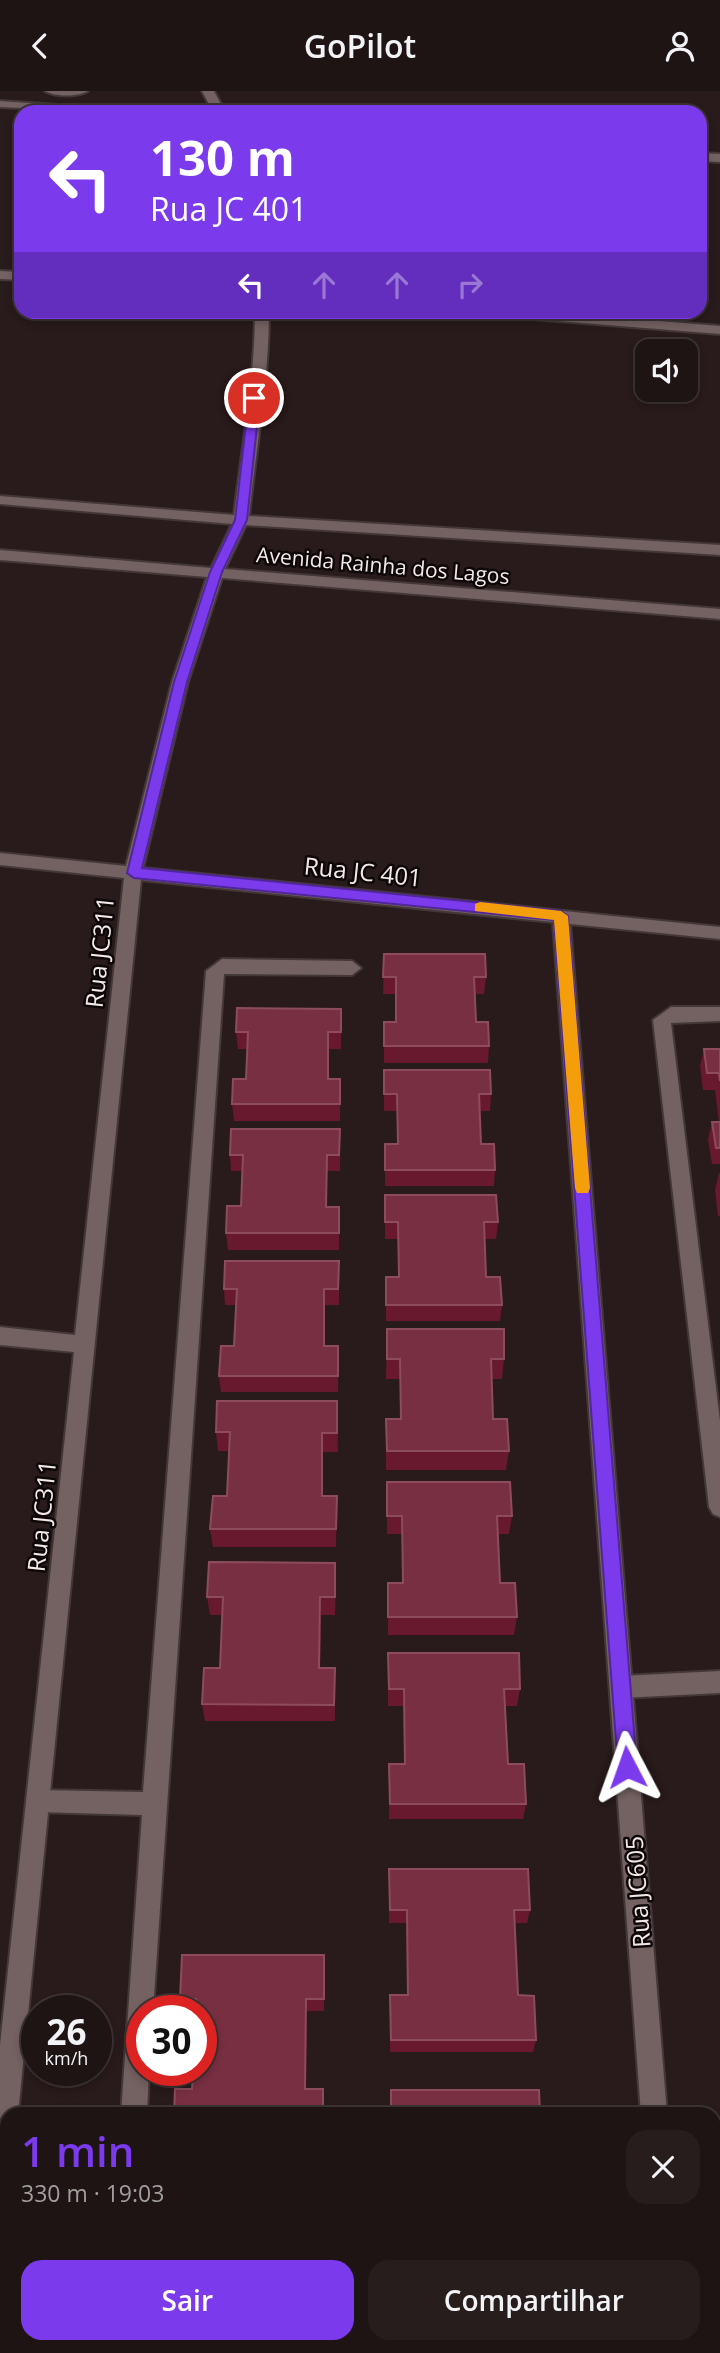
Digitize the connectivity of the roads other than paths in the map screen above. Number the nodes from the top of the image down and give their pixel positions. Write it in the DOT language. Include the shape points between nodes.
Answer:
graph roads {
  1 [pos="51,91"];
  2 [pos="82,91"];
  3 [pos="262,319"];
  4 [pos="582,319"];
  5 [pos="720,330"];
  6 [pos="0,500"];
  7 [pos="241,520"];
  8 [pos="720,550"];
  9 [pos="0,555"];
  10 [pos="216,572"];
  11 [pos="720,614"];
  12 [pos="0,859"];
  13 [pos="134,873"];
  14 [pos="561,916"];
  15 [pos="720,933"];
  16 [pos="352,968"];
  17 [pos="720,1014"];
  18 [pos="0,1336"];
  19 [pos="85,1345"];
  20 [pos="720,1507"];
  21 [pos="720,1682"];
  22 [pos="621,1687"];
  23 [pos="38,1801"];
  24 [pos="155,1804"];
  25 [pos="6,2107"];
  26 [pos="134,2107"];
  27 [pos="653,2107"];
  1 -- 2 [label="street"];
  3 -- 7 [label="street, Rua JC311" via="262,361"];
  4 -- 5 [label="street"];
  6 -- 7 [label="street, Avenida Rainha dos Lagos"];
  7 -- 8 [label="street, Avenida Rainha dos Lagos"];
  7 -- 10 [label="street, Rua JC311"];
  9 -- 10 [label="street, Avenida Rainha dos Lagos"];
  10 -- 11 [label="street, Avenida Rainha dos Lagos"];
  10 -- 13 [label="street, Rua JC311" via="180,682"];
  12 -- 13 [label="street, Rua JC 401"];
  13 -- 14 [label="street, Rua JC 401"];
  13 -- 19 [label="street, Rua JC311"];
  14 -- 15 [label="street, Rua JC 401"];
  14 -- 22 [label="street, Rua JC605"];
  16 -- 24 [label="street" via="222,966 215,971"];
  17 -- 20 [label="street" via="671,1014 663,1020"];
  18 -- 19 [label="street"];
  19 -- 23 [label="street, Rua JC311"];
  21 -- 22 [label="street"];
  22 -- 27 [label="street, Rua JC605"];
  23 -- 24 [label="street"];
  23 -- 25 [label="street, Rua JC311"];
  24 -- 26 [label="street"];
}
